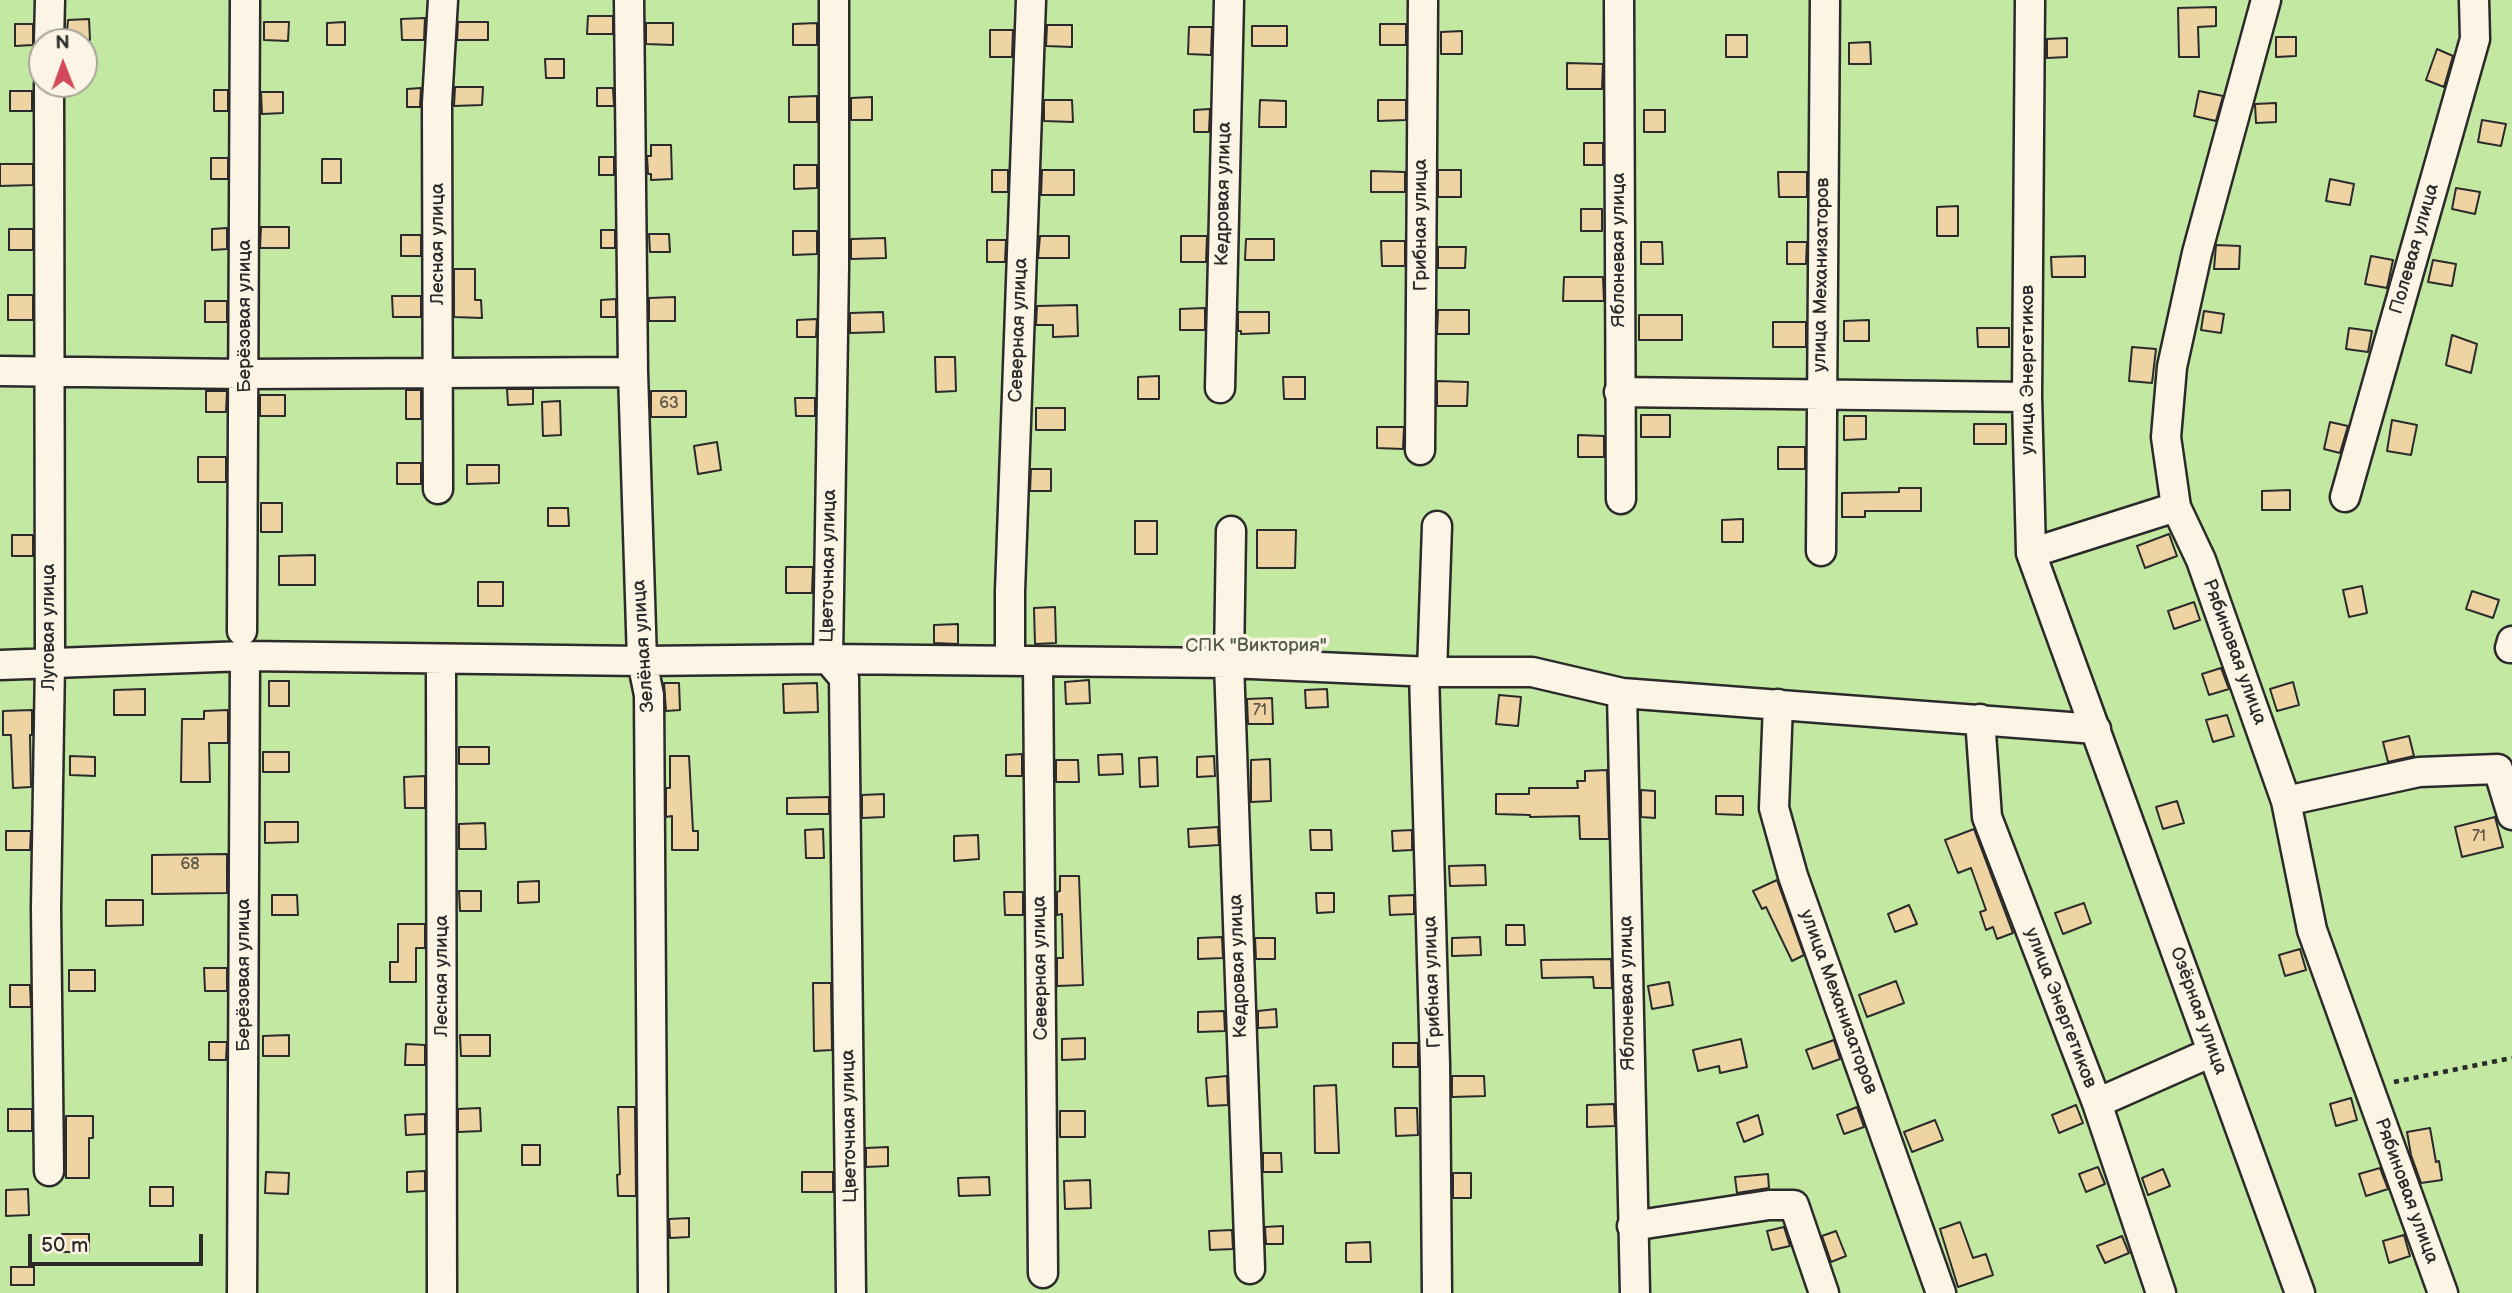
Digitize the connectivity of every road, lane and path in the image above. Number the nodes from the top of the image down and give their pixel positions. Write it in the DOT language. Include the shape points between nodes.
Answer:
graph roads {
  1 [pos="50,0"];
  2 [pos="245,0"];
  3 [pos="443,0"];
  4 [pos="629,0"];
  5 [pos="834,0"];
  6 [pos="1031,0"];
  7 [pos="1229,0"];
  8 [pos="1423,0"];
  9 [pos="1619,0"];
  10 [pos="1825,0"];
  11 [pos="2030,0"];
  12 [pos="2266,0"];
  13 [pos="2474,0"];
  14 [pos="50,28"];
  15 [pos="49,98"];
  16 [pos="48,370"];
  17 [pos="0,371"];
  18 [pos="439,372"];
  19 [pos="633,372"];
  20 [pos="245,374"];
  21 [pos="1220,388"];
  22 [pos="1619,392"];
  23 [pos="1820,394"];
  24 [pos="2027,397"];
  25 [pos="1420,450"];
  26 [pos="438,489"];
  27 [pos="2345,496"];
  28 [pos="1621,499"];
  29 [pos="2176,507"];
  30 [pos="1437,526"];
  31 [pos="1231,531"];
  32 [pos="1821,551"];
  33 [pos="2031,553"];
  34 [pos="244,644"];
  35 [pos="828,659"];
  36 [pos="442,660"];
  37 [pos="1010,660"];
  38 [pos="642,661"];
  39 [pos="1038,662"];
  40 [pos="50,663"];
  41 [pos="1228,663"];
  42 [pos="0,665"];
  43 [pos="1428,672"];
  44 [pos="1622,693"];
  45 [pos="1778,704"];
  46 [pos="1980,719"];
  47 [pos="2096,729"];
  48 [pos="2286,801"];
  49 [pos="2512,815"];
  50 [pos="2213,1052"];
  51 [pos="2512,1058"];
  52 [pos="2369,1087"];
  53 [pos="2097,1104"];
  54 [pos="49,1171"];
  55 [pos="1632,1226"];
  56 [pos="1250,1269"];
  57 [pos="1044,1273"];
  58 [pos="242,1293"];
  59 [pos="442,1293"];
  60 [pos="653,1293"];
  61 [pos="851,1293"];
  62 [pos="1437,1293"];
  63 [pos="1635,1293"];
  64 [pos="1824,1293"];
  65 [pos="1941,1293"];
  66 [pos="2161,1293"];
  67 [pos="2300,1293"];
  68 [pos="2443,1293"];
  1 -- 14 [label="street"];
  2 -- 20 [label="street, Берёзовая улица"];
  3 -- 18 [label="street, Лесная улица" via="437,103"];
  4 -- 19 [label="street, Зелёная улица"];
  5 -- 35 [label="street, Цветочная улица"];
  6 -- 37 [label="street, Северная улица"];
  7 -- 21 [label="street, Кедровая улица"];
  8 -- 25 [label="street, Грибная улица"];
  9 -- 22 [label="street, Яблоневая улица"];
  10 -- 23 [label="street, улица Механизаторов"];
  11 -- 24 [label="street, улица Энергетиков"];
  12 -- 29 [label="street, Рябиновая улица" via="2197,253 2172,367 2165,437"];
  13 -- 27 [label="street, Полевая улица" via="2475,39"];
  15 -- 16 [label="street, Луговая улица"];
  16 -- 17 [label="street"];
  16 -- 20 [label="street"];
  16 -- 40 [label="street, Луговая улица"];
  18 -- 19 [label="street"];
  18 -- 20 [label="street"];
  18 -- 26 [label="street, Лесная улица"];
  19 -- 38 [label="street, Зелёная улица"];
  20 -- 34 [label="street, Берёзовая улица"];
  22 -- 23 [label="street"];
  22 -- 28 [label="street, Яблоневая улица"];
  23 -- 24 [label="street"];
  23 -- 32 [label="street, улица Механизаторов"];
  24 -- 33 [label="street, улица Энергетиков"];
  29 -- 33 [label="street"];
  29 -- 48 [label="street, Рябиновая улица" via="2201,560"];
  30 -- 43 [label="street, Грибная улица"];
  31 -- 41 [label="street, Кедровая улица"];
  33 -- 47 [label="street, улица Энергетиков"];
  34 -- 36 [label="street"];
  34 -- 40 [label="street"];
  34 -- 58 [label="street, Берёзовая улица"];
  35 -- 37 [label="street"];
  35 -- 38 [label="street"];
  35 -- 61 [label="street, Цветочная улица" via="844,678"];
  36 -- 38 [label="street"];
  36 -- 59 [label="street, Лесная улица"];
  37 -- 39 [label="street"];
  38 -- 60 [label="street, Зелёная улица" via="649,695"];
  39 -- 41 [label="street"];
  39 -- 57 [label="street, Северная улица"];
  40 -- 42 [label="street"];
  40 -- 54 [label="street, Луговая улица" via="46,908"];
  41 -- 43 [label="street"];
  41 -- 56 [label="street, Кедровая улица"];
  43 -- 44 [label="street" via="1532,672"];
  43 -- 62 [label="street, Грибная улица"];
  44 -- 45 [label="street"];
  44 -- 55 [label="street, Яблоневая улица"];
  45 -- 46 [label="street"];
  45 -- 65 [label="street, улица Механизаторов" via="1774,808 1793,876"];
  46 -- 47 [label="street"];
  46 -- 53 [label="street, улица Энергетиков" via="1987,817"];
  47 -- 50 [label="street, Озёрная улица"];
  48 -- 49 [label="street" via="2419,772 2498,769"];
  48 -- 52 [label="street, Рябиновая улица" via="2312,930"];
  50 -- 53 [label="street"];
  50 -- 67 [label="street, Озёрная улица"];
  51 -- 52 [label="path"];
  52 -- 68 [label="street, Рябиновая улица"];
  53 -- 66 [label="street, улица Энергетиков"];
  55 -- 63 [label="street, Яблоневая улица"];
  55 -- 64 [label="street" via="1794,1205"];
}
